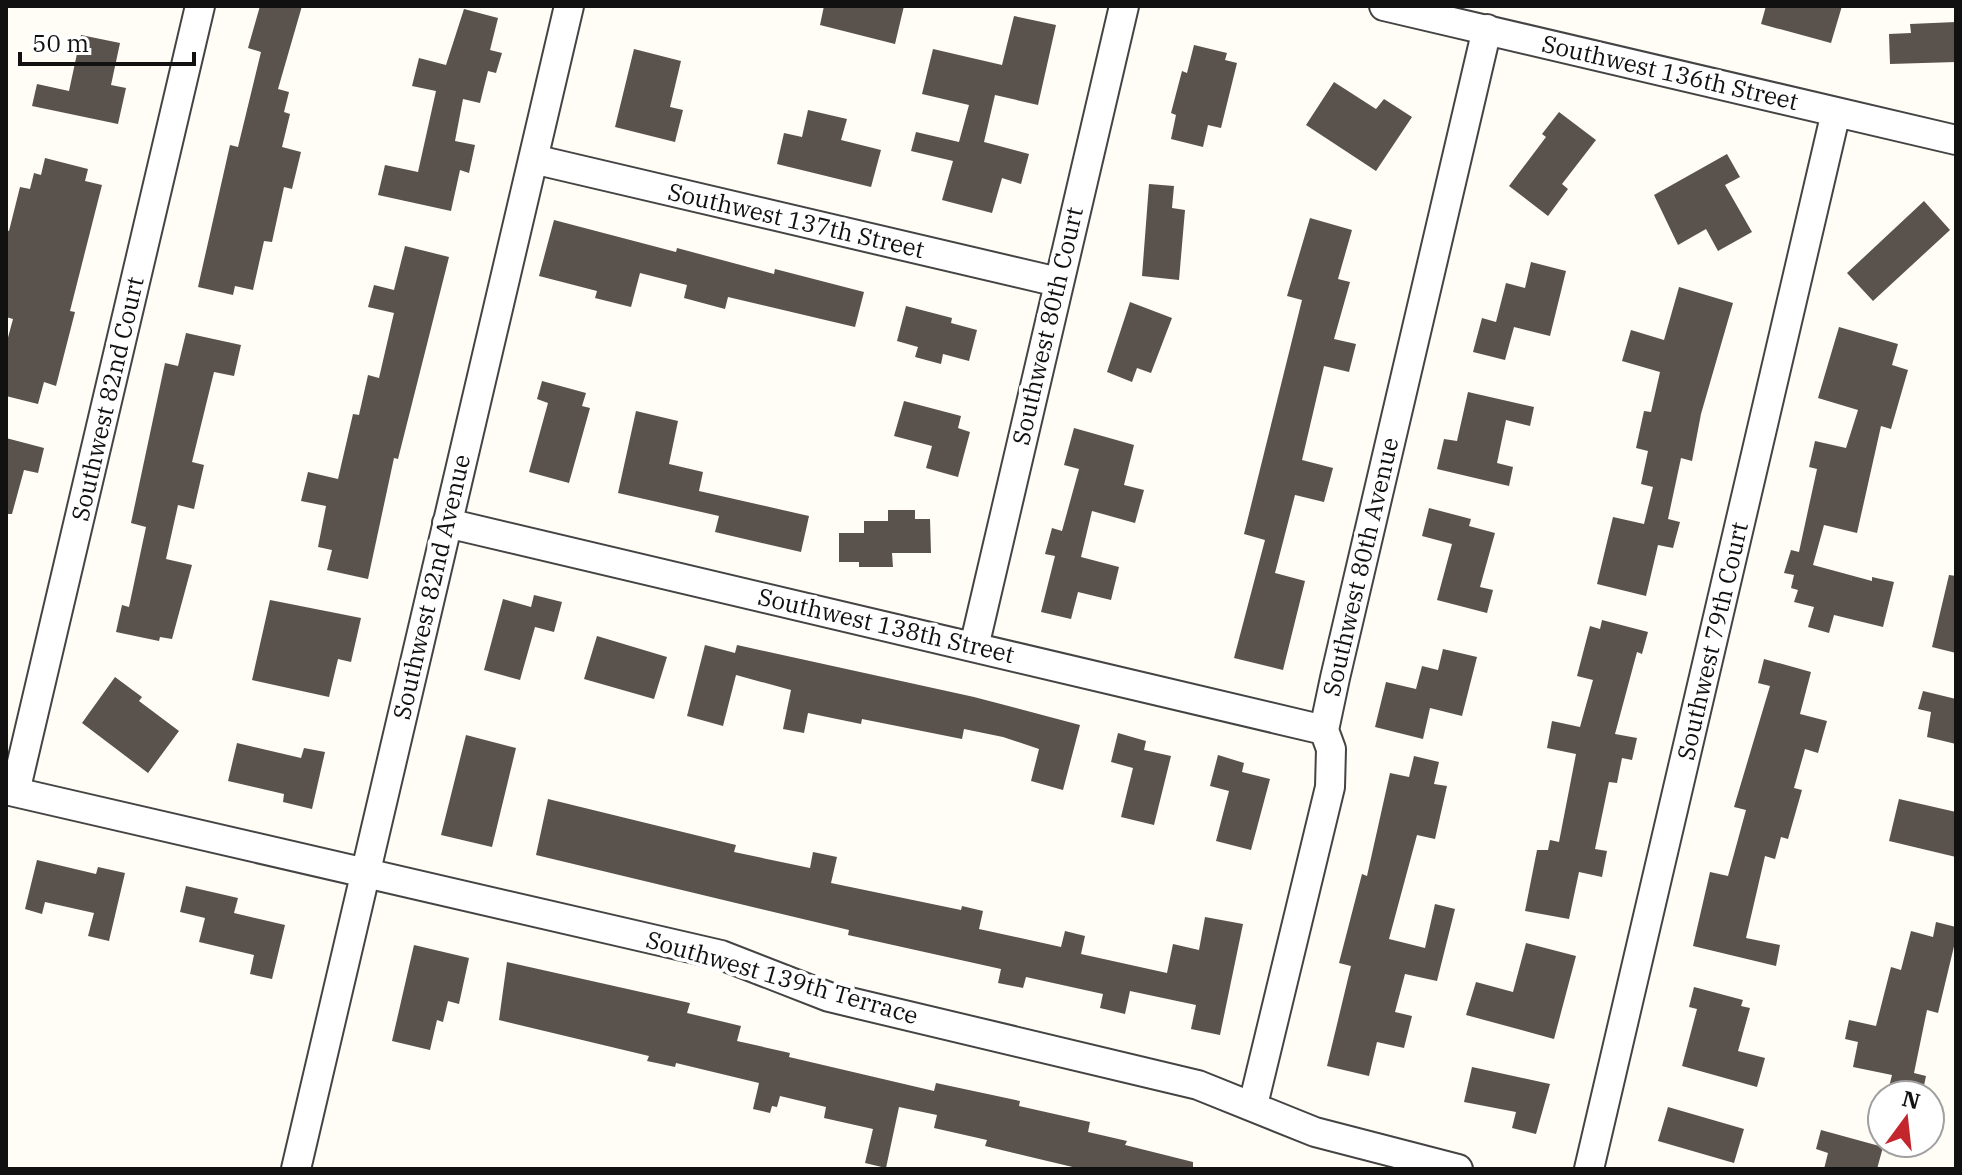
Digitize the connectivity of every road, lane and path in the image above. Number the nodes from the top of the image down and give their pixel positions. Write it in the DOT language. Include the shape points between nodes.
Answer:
graph roads {
  1 [pos="200,6"];
  2 [pos="569,6"];
  3 [pos="1124,6"];
  4 [pos="1384,6"];
  5 [pos="1487,29"];
  6 [pos="1836,112"];
  7 [pos="1956,140"];
  8 [pos="533,159"];
  9 [pos="1058,282"];
  10 [pos="447,523"];
  11 [pos="974,647"];
  12 [pos="1324,730"];
  13 [pos="11,791"];
  14 [pos="365,874"];
  15 [pos="1253,1105"];
  16 [pos="296,1169"];
  17 [pos="1458,1169"];
  18 [pos="1589,1169"];
  1 -- 13 [label="street, Southwest 82nd Court"];
  2 -- 8 [label="street, Southwest 82nd Avenue"];
  3 -- 9 [label="street, Southwest 80th Court"];
  4 -- 5 [label="street, Southwest 136th Street"];
  5 -- 6 [label="street, Southwest 136th Street"];
  5 -- 12 [label="street, Southwest 80th Avenue"];
  6 -- 7 [label="street, Southwest 136th Street"];
  6 -- 18 [label="street, Southwest 79th Court"];
  8 -- 9 [label="street, Southwest 137th Street"];
  8 -- 10 [label="street, Southwest 82nd Avenue"];
  9 -- 11 [label="street, Southwest 80th Court"];
  10 -- 11 [label="street, Southwest 138th Street"];
  10 -- 14 [label="street, Southwest 82nd Avenue"];
  11 -- 12 [label="street, Southwest 138th Street"];
  12 -- 15 [label="street, Southwest 80th Avenue" via="1331,749 1330,787"];
  13 -- 14 [label="street, Southwest 139th Terrace"];
  14 -- 15 [label="street, Southwest 139th Terrace" via="721,955 829,997 1198,1085"];
  14 -- 16 [label="street, Southwest 82nd Avenue"];
  15 -- 17 [label="street, Southwest 139th Terrace" via="1326,1136"];
}
